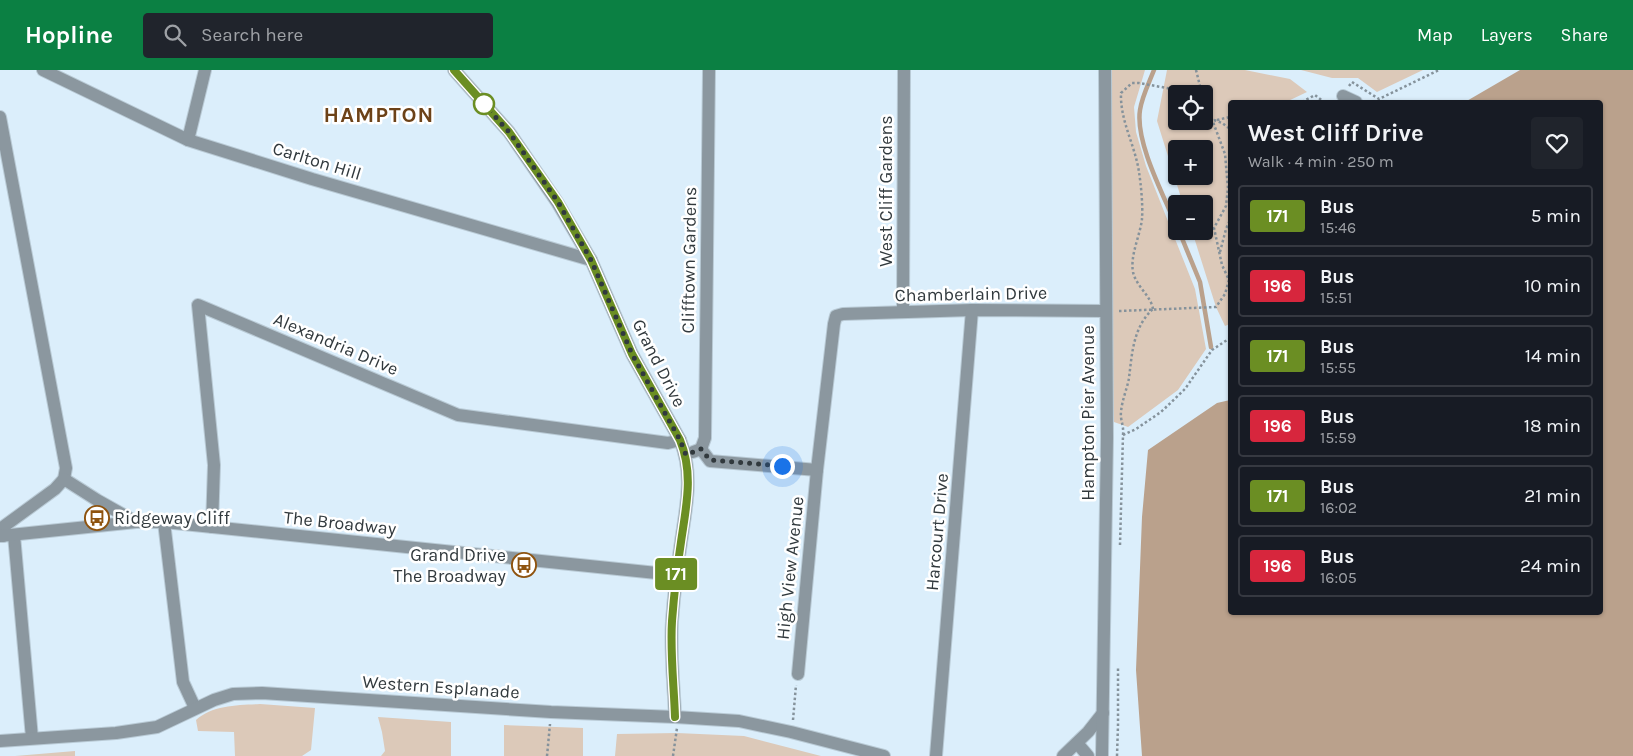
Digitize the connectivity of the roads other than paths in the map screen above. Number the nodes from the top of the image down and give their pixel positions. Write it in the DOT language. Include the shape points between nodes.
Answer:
graph roads {
  1 [pos="43,70"];
  2 [pos="205,70"];
  3 [pos="454,70"];
  4 [pos="709,70"];
  5 [pos="904,70"];
  6 [pos="1105,70"];
  7 [pos="1344,96"];
  8 [pos="1352,100"];
  9 [pos="0,117"];
  10 [pos="188,140"];
  11 [pos="591,260"];
  12 [pos="972,310"];
  13 [pos="1106,311"];
  14 [pos="903,312"];
  15 [pos="836,316"];
  16 [pos="680,440"];
  17 [pos="701,449"];
  18 [pos="686,455"];
  19 [pos="818,470"];
  20 [pos="64,478"];
  21 [pos="136,522"];
  22 [pos="164,522"];
  23 [pos="212,527"];
  24 [pos="6,536"];
  25 [pos="676,575"];
  26 [pos="798,674"];
  27 [pos="196,708"];
  28 [pos="1103,713"];
  29 [pos="675,717"];
  30 [pos="32,738"];
  31 [pos="0,741"];
  32 [pos="1077,743"];
  33 [pos="884,756"];
  34 [pos="936,756"];
  35 [pos="1063,756"];
  36 [pos="1088,756"];
  37 [pos="1102,756"];
  1 -- 10 [label="street, Carlton Hill"];
  2 -- 10 [label="street"];
  3 -- 11 [label="street, Grand Drive" via="509,132 558,202"];
  4 -- 17 [label="street, Clifftown Gardens" via="705,438"];
  5 -- 14 [label="street, West Cliff Gardens"];
  6 -- 13 [label="street, Hampton Pier Avenue"];
  7 -- 8 [label="street"];
  9 -- 20 [label="street" via="65,458"];
  10 -- 11 [label="street, Carlton Hill"];
  11 -- 16 [label="street, Grand Drive" via="632,354"];
  12 -- 13 [label="street, Chamberlain Drive"];
  12 -- 14 [label="street, Chamberlain Drive"];
  12 -- 34 [label="street, Harcourt Drive"];
  13 -- 28 [label="street, Hampton Pier Avenue"];
  14 -- 15 [label="street, Chamberlain Drive"];
  15 -- 19 [label="street, High View Avenue"];
  16 -- 18 [label="street, Grand Drive"];
  16 -- 23 [label="street, Alexandria Drive" via="668,443 458,415 198,305 214,465"];
  17 -- 18 [label="street"];
  17 -- 19 [label="street" via="710,460"];
  18 -- 25 [label="street, Grand Drive" via="689,472 687,497"];
  19 -- 26 [label="street, High View Avenue"];
  20 -- 21 [label="street"];
  20 -- 24 [label="street" via="55,489 3,527"];
  21 -- 22 [label="street, The Broadway"];
  21 -- 24 [label="street, The Broadway"];
  22 -- 23 [label="street, The Broadway"];
  22 -- 27 [label="street" via="183,682"];
  23 -- 25 [label="street, The Broadway"];
  24 -- 30 [label="street"];
  25 -- 29 [label="street, Grand Drive" via="672,623"];
  27 -- 29 [label="street, Western Esplanade" via="233,694 262,693"];
  27 -- 30 [label="street, Western Esplanade" via="158,727"];
  28 -- 32 [label="street"];
  28 -- 37 [label="street, Hampton Pier Avenue"];
  29 -- 33 [label="street, Western Esplanade" via="739,722"];
  30 -- 31 [label="street, Western Esplanade"];
  32 -- 35 [label="street"];
  32 -- 36 [label="street"];
}
